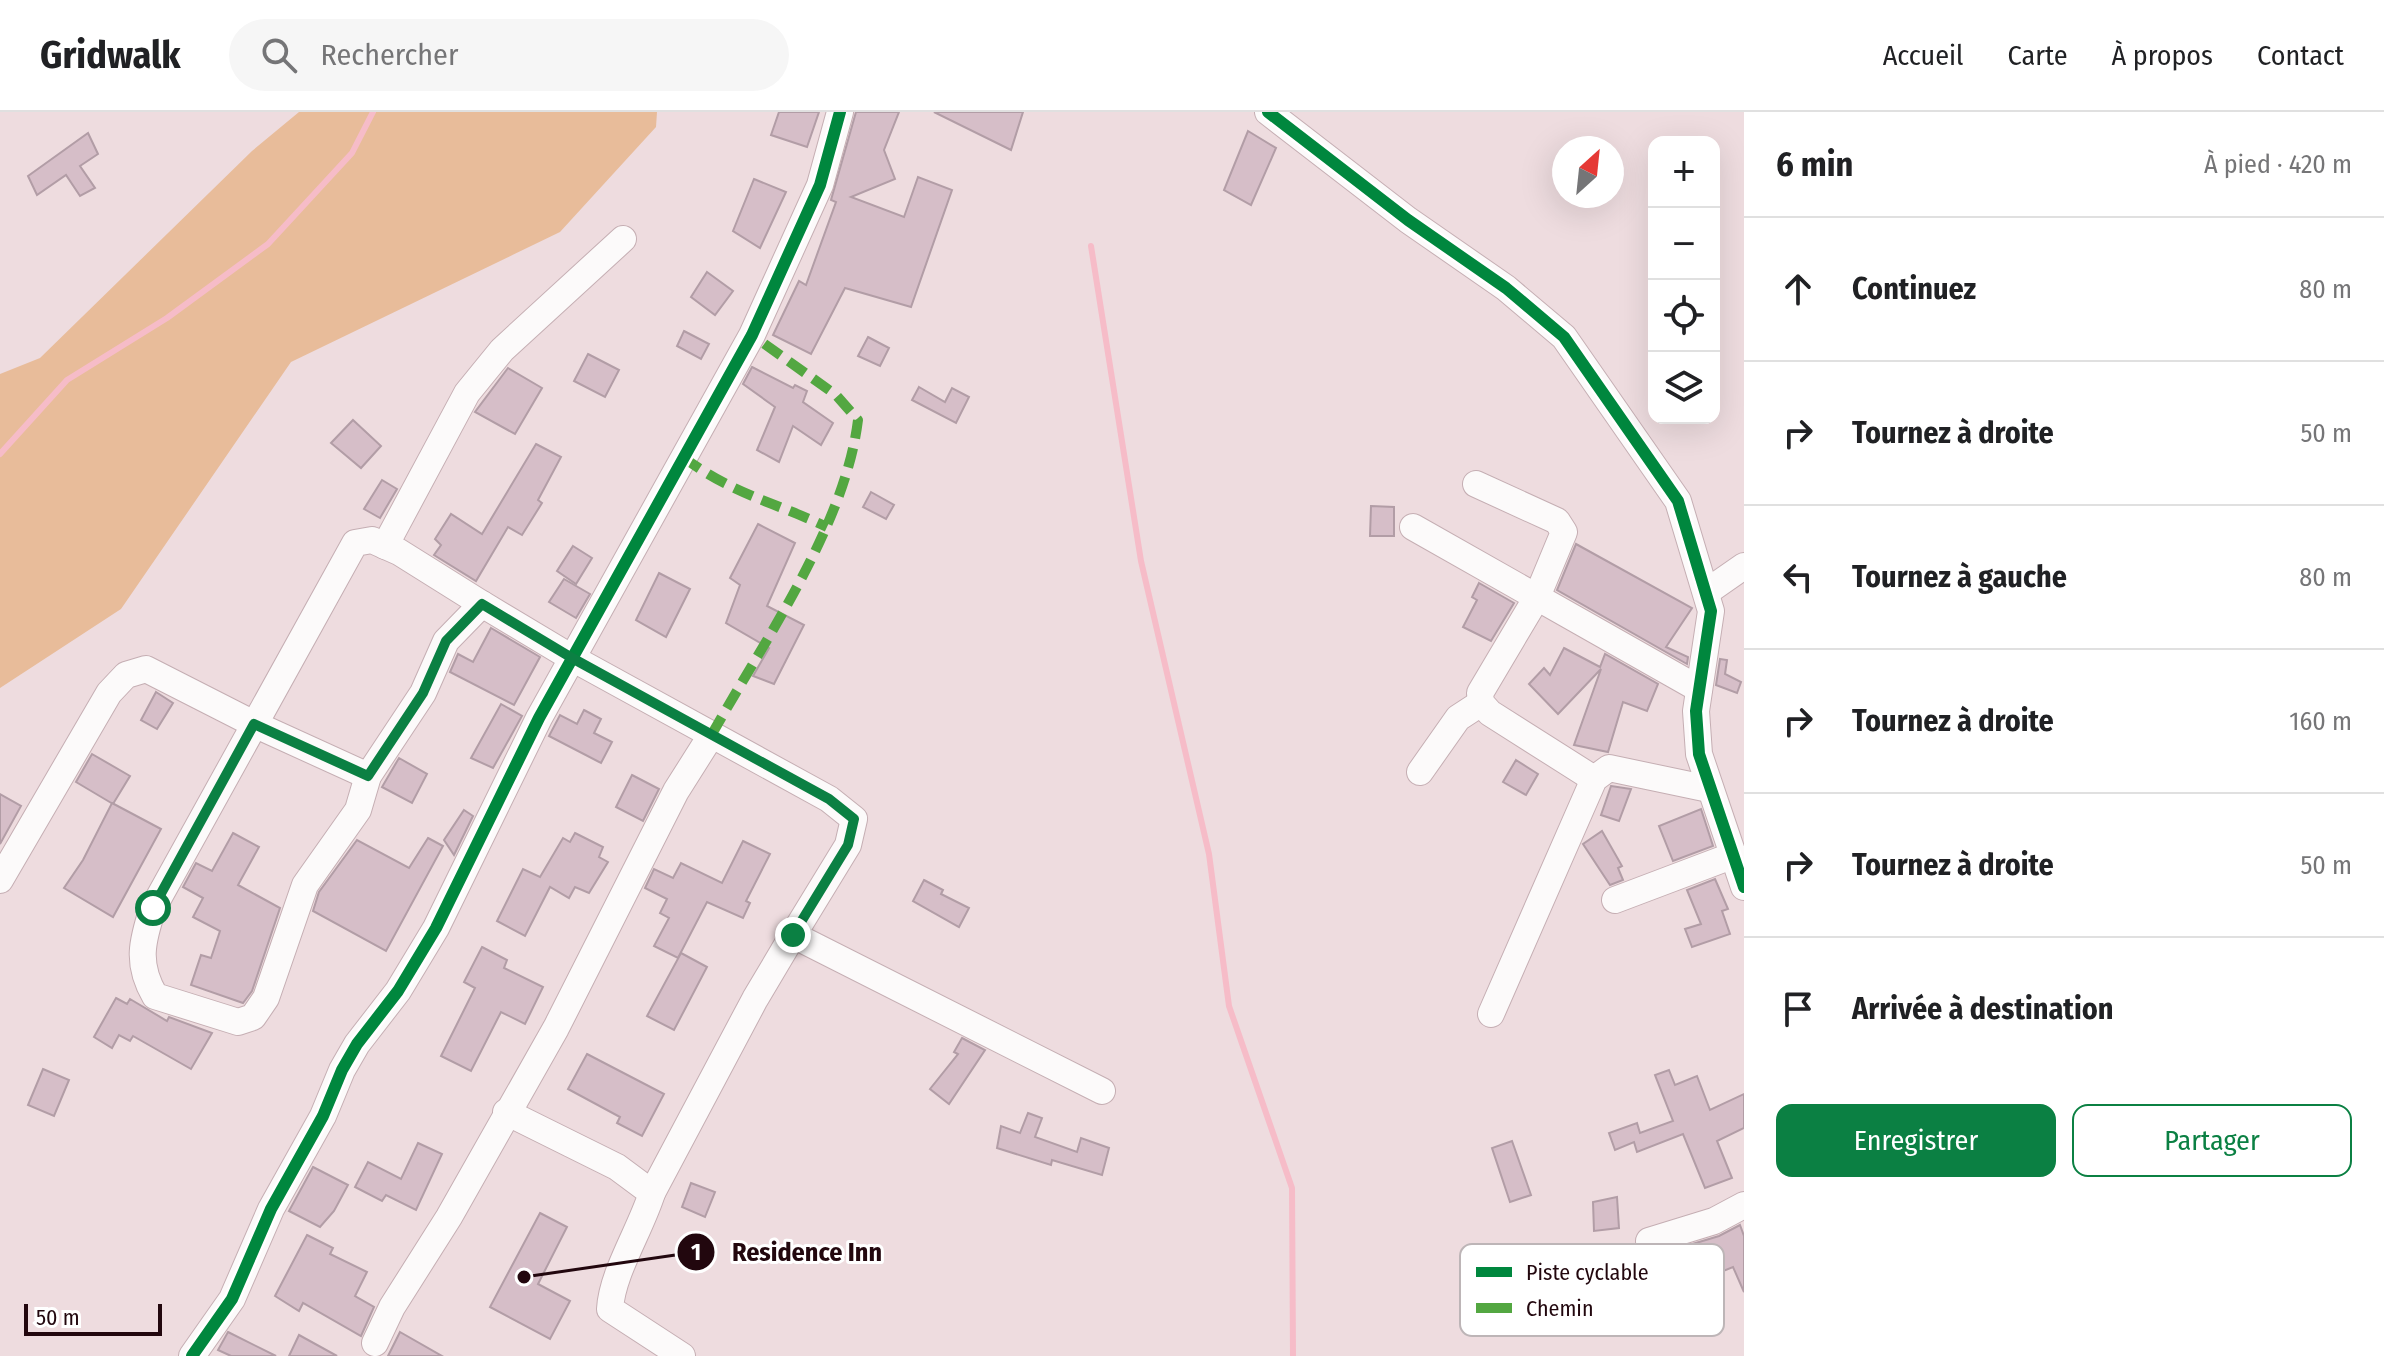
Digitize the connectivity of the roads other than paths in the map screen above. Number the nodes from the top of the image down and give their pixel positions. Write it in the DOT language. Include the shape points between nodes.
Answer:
graph roads {
  1 [pos="840,112"];
  2 [pos="1268,112"];
  3 [pos="623,239"];
  4 [pos="1476,484"];
  5 [pos="1413,527"];
  6 [pos="385,546"];
  7 [pos="1744,566"];
  8 [pos="1708,591"];
  9 [pos="1537,597"];
  10 [pos="482,604"];
  11 [pos="572,658"];
  12 [pos="1699,689"];
  13 [pos="1481,703"];
  14 [pos="254,724"];
  15 [pos="712,734"];
  16 [pos="1420,772"];
  17 [pos="368,776"];
  18 [pos="1594,779"];
  19 [pos="1709,789"];
  20 [pos="1734,855"];
  21 [pos="0,880"];
  22 [pos="1744,887"];
  23 [pos="1615,900"];
  24 [pos="793,935"];
  25 [pos="1491,1014"];
  26 [pos="1102,1091"];
  27 [pos="506,1112"];
  28 [pos="652,1193"];
  29 [pos="1744,1205"];
  30 [pos="1649,1241"];
  31 [pos="375,1343"];
  32 [pos="192,1356"];
  33 [pos="682,1356"];
  1 -- 11 [label="street" via="815,197 752,335"];
  2 -- 8 [label="street" via="1564,337 1678,501"];
  3 -- 6 [label="street" via="502,350 467,393"];
  4 -- 9 [label="street" via="1557,521 1564,532"];
  5 -- 9 [label="street"];
  6 -- 10 [label="street"];
  6 -- 14 [label="street" via="372,540 355,543"];
  7 -- 8 [label="street"];
  8 -- 12 [label="street" via="1711,611"];
  9 -- 12 [label="street"];
  9 -- 13 [label="street" via="1480,693"];
  10 -- 11 [label="street"];
  10 -- 17 [label="street" via="446,641 423,693"];
  11 -- 15 [label="street"];
  11 -- 32 [label="street" via="436,928 342,1070 232,1299"];
  12 -- 19 [label="street" via="1699,754"];
  13 -- 16 [label="street" via="1458,718"];
  13 -- 18 [label="street"];
  14 -- 17 [label="street"];
  14 -- 17 [label="street" via="153,908 141,946 144,977 155,996 238,1022 253,1017 266,998 305,885 358,810"];
  14 -- 21 [label="street" via="146,669 126,675 109,693"];
  15 -- 24 [label="street" via="829,799 854,819 848,845"];
  15 -- 27 [label="street" via="676,791 556,1028"];
  18 -- 19 [label="street" via="1609,768"];
  18 -- 25 [label="street"];
  19 -- 20 [label="street"];
  20 -- 22 [label="street"];
  20 -- 23 [label="street"];
  24 -- 26 [label="street"];
  24 -- 28 [label="street"];
  27 -- 28 [label="street" via="617,1167"];
  27 -- 31 [label="street"];
  28 -- 33 [label="street" via="612,1285 610,1309"];
  29 -- 30 [label="street" via="1714,1221"];
}
